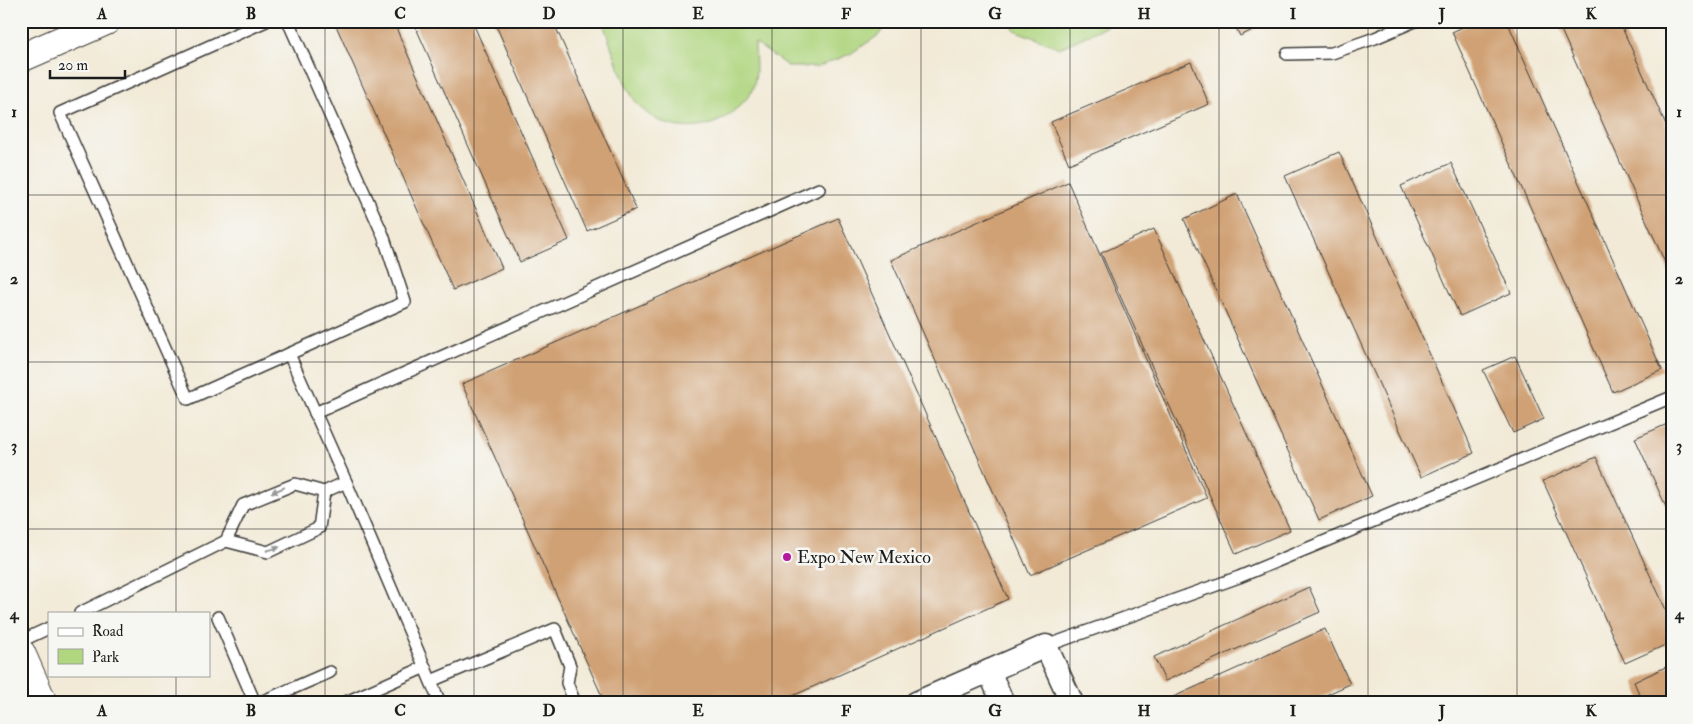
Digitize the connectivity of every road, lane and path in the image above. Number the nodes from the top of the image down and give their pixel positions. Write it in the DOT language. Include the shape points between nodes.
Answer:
graph roads {
  1 [pos="106,21"];
  2 [pos="266,21"];
  3 [pos="288,21"];
  4 [pos="1414,21"];
  5 [pos="1286,54"];
  6 [pos="21,58"];
  7 [pos="819,189"];
  8 [pos="289,354"];
  9 [pos="1672,397"];
  10 [pos="315,413"];
  11 [pos="346,482"];
  12 [pos="324,492"];
  13 [pos="226,541"];
  14 [pos="82,612"];
  15 [pos="218,617"];
  16 [pos="48,628"];
  17 [pos="21,642"];
  18 [pos="1046,646"];
  19 [pos="21,654"];
  20 [pos="425,667"];
  21 [pos="989,671"];
  22 [pos="330,672"];
  23 [pos="431,681"];
  24 [pos="43,703"];
  25 [pos="255,703"];
  26 [pos="259,703"];
  27 [pos="344,703"];
  28 [pos="440,703"];
  29 [pos="575,703"];
  30 [pos="916,703"];
  31 [pos="1004,703"];
  32 [pos="1072,703"];
  1 -- 6 [label="main road"];
  2 -- 8 [label="lane" via="60,113 188,399"];
  3 -- 8 [label="lane" via="383,235 405,302"];
  4 -- 5 [label="lane" via="1332,53"];
  7 -- 10 [label="lane"];
  8 -- 10 [label="lane"];
  9 -- 18 [label="lane" via="1239,577"];
  10 -- 11 [label="lane"];
  11 -- 12 [label="lane"];
  11 -- 20 [label="lane"];
  12 -- 13 [label="lane, one-way" via="295,484 243,505"];
  13 -- 12 [label="lane, one-way" via="268,552 297,540 319,528"];
  13 -- 14 [label="lane"];
  15 -- 25 [label="lane"];
  16 -- 17 [label="lane"];
  18 -- 21 [label="street"];
  18 -- 32 [label="street"];
  19 -- 24 [label="main road"];
  20 -- 23 [label="lane"];
  20 -- 27 [label="lane"];
  21 -- 30 [label="street"];
  21 -- 31 [label="street"];
  22 -- 26 [label="lane"];
  23 -- 28 [label="lane"];
  23 -- 29 [label="lane" via="554,629 570,666 567,683"];
}
